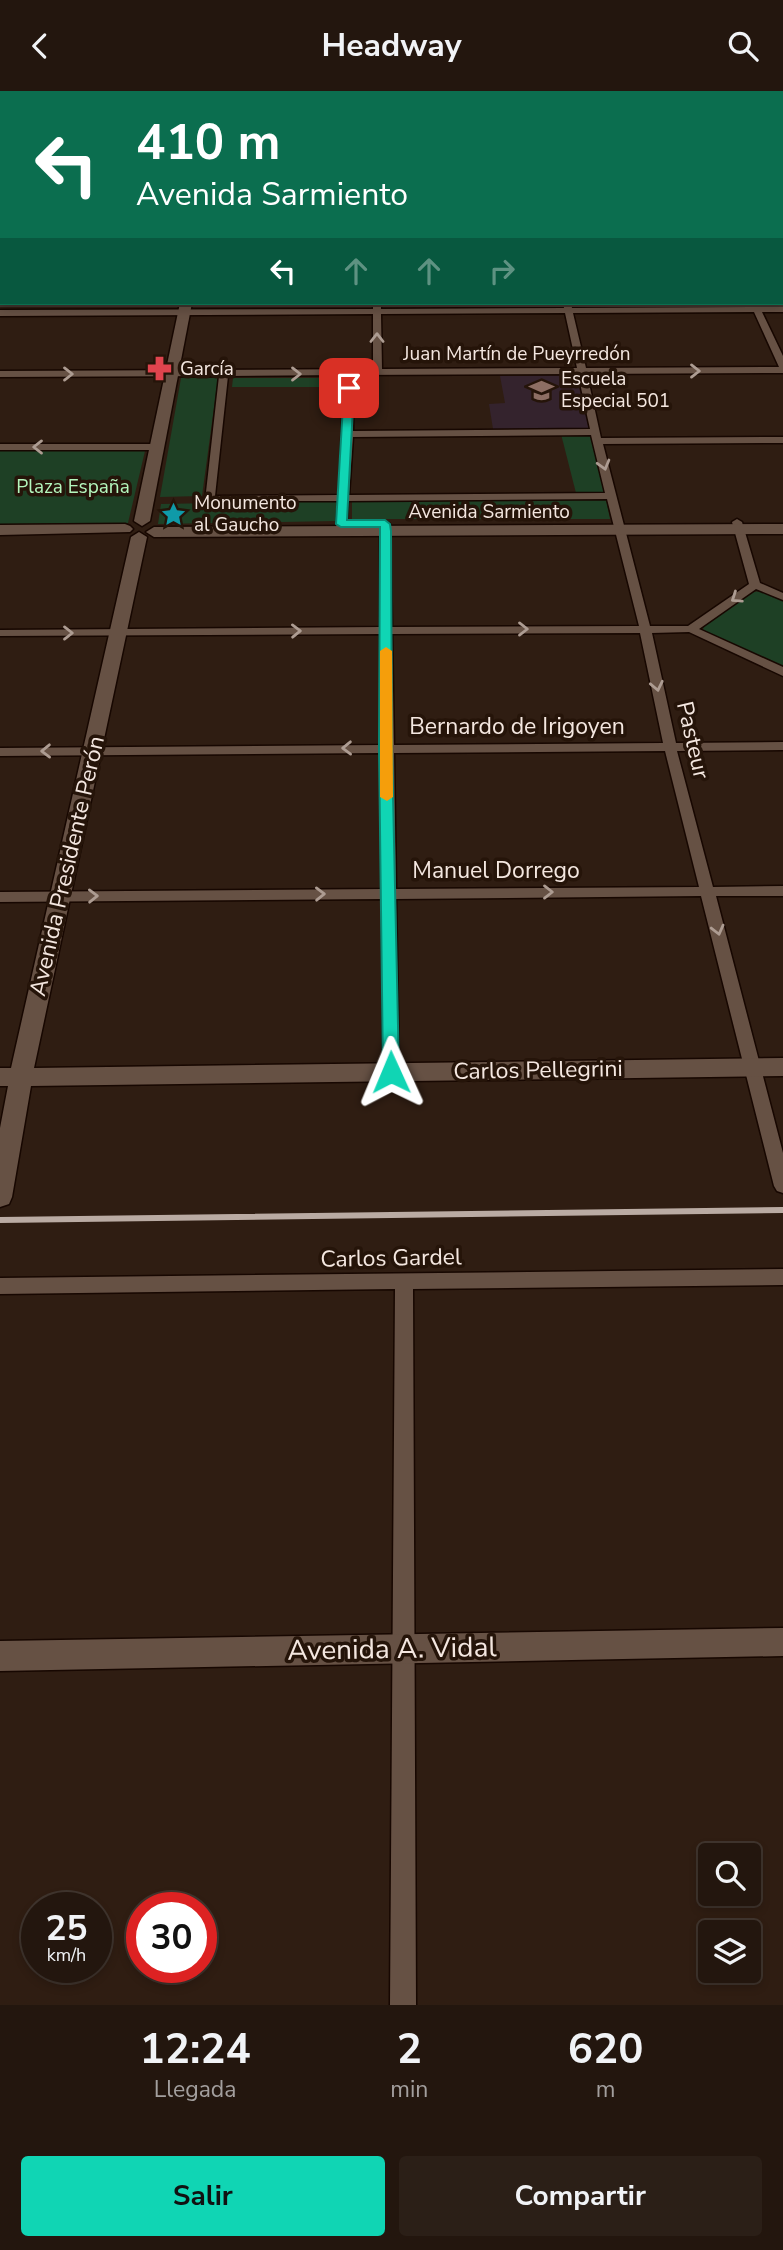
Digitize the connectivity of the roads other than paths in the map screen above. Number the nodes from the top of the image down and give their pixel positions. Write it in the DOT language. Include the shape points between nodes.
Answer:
graph roads {
  1 [pos="755,306"];
  2 [pos="377,307"];
  3 [pos="568,307"];
  4 [pos="185,308"];
  5 [pos="783,309"];
  6 [pos="0,313"];
  7 [pos="783,368"];
  8 [pos="584,371"];
  9 [pos="378,373"];
  10 [pos="0,374"];
  11 [pos="170,374"];
  12 [pos="224,374"];
  13 [pos="349,374"];
  14 [pos="348,434"];
  15 [pos="597,437"];
  16 [pos="783,440"];
  17 [pos="0,447"];
  18 [pos="155,447"];
  19 [pos="613,496"];
  20 [pos="345,498"];
  21 [pos="783,522"];
  22 [pos="738,526"];
  23 [pos="385,527"];
  24 [pos="621,527"];
  25 [pos="341,528"];
  26 [pos="143,529"];
  27 [pos="783,529"];
  28 [pos="0,530"];
  29 [pos="755,585"];
  30 [pos="783,597"];
  31 [pos="645,628"];
  32 [pos="691,629"];
  33 [pos="387,630"];
  34 [pos="118,632"];
  35 [pos="0,633"];
  36 [pos="783,672"];
  37 [pos="783,746"];
  38 [pos="670,747"];
  39 [pos="386,748"];
  40 [pos="94,751"];
  41 [pos="0,752"];
  42 [pos="708,891"];
  43 [pos="783,891"];
  44 [pos="389,893"];
  45 [pos="59,896"];
  46 [pos="0,897"];
  47 [pos="783,1067"];
  48 [pos="752,1068"];
  49 [pos="391,1072"];
  50 [pos="11,1077"];
  51 [pos="783,1187"];
  52 [pos="0,1197"];
  53 [pos="783,1277"];
  54 [pos="404,1283"];
  55 [pos="0,1286"];
  56 [pos="783,1642"];
  57 [pos="404,1649"];
  58 [pos="0,1655"];
  59 [pos="403,2005"];
  1 -- 3 [label="street"];
  1 -- 5 [label="street"];
  1 -- 7 [label="street"];
  2 -- 3 [label="street"];
  2 -- 4 [label="street"];
  9 -- 2 [label="street, one-way"];
  3 -- 8 [label="street, Pasteur"];
  4 -- 6 [label="street"];
  4 -- 11 [label="main road, Avenida Presidente Perón"];
  8 -- 7 [label="street, Juan Martín de Pueyrredón, one-way"];
  8 -- 9 [label="street, Juan Martín de Pueyrredón"];
  8 -- 15 [label="street, Pasteur"];
  9 -- 13 [label="street, Juan Martín de Pueyrredón"];
  10 -- 11 [label="street, Juan Martín de Pueyrredón, one-way"];
  11 -- 12 [label="street, Juan Martín de Pueyrredón"];
  11 -- 18 [label="main road, Avenida Presidente Perón"];
  12 -- 13 [label="street, Juan Martín de Pueyrredón, one-way"];
  12 -- 20 [label="street" via="209,499"];
  13 -- 14 [label="street"];
  14 -- 15 [label="street"];
  14 -- 20 [label="street"];
  15 -- 16 [label="street"];
  15 -- 19 [label="street, Pasteur, one-way"];
  18 -- 17 [label="street, one-way"];
  18 -- 26 [label="main road, Avenida Presidente Perón"];
  19 -- 20 [label="street"];
  19 -- 24 [label="street, Pasteur"];
  20 -- 25 [label="street"];
  21 -- 22 [label="main road, Avenida Sarmiento"];
  22 -- 24 [label="main road, Avenida Sarmiento"];
  22 -- 27 [label="main road, Avenida Sarmiento"];
  22 -- 29 [label="street"];
  23 -- 24 [label="main road, Avenida Sarmiento"];
  23 -- 25 [label="main road, Avenida Sarmiento"];
  23 -- 33 [label="street"];
  24 -- 31 [label="street, Pasteur"];
  25 -- 26 [label="main road, Avenida Sarmiento"];
  26 -- 28 [label="main road, Avenida Sarmiento"];
  26 -- 34 [label="main road, Avenida Presidente Perón"];
  29 -- 30 [label="street"];
  29 -- 32 [label="street, one-way"];
  31 -- 32 [label="street"];
  33 -- 31 [label="street, one-way"];
  31 -- 38 [label="street, Pasteur, one-way"];
  32 -- 36 [label="street"];
  34 -- 33 [label="street, one-way"];
  33 -- 39 [label="street"];
  35 -- 34 [label="street, one-way"];
  34 -- 40 [label="main road, Avenida Presidente Perón"];
  37 -- 38 [label="street, Bernardo de Irigoyen"];
  38 -- 39 [label="street, Bernardo de Irigoyen"];
  38 -- 42 [label="street, Pasteur"];
  39 -- 40 [label="street, Bernardo de Irigoyen, one-way"];
  39 -- 44 [label="street"];
  40 -- 41 [label="street, Bernardo de Irigoyen, one-way"];
  40 -- 45 [label="main road, Avenida Presidente Perón"];
  42 -- 43 [label="street, Manuel Dorrego"];
  44 -- 42 [label="street, Manuel Dorrego, one-way"];
  42 -- 48 [label="street, Pasteur, one-way"];
  45 -- 44 [label="street, Manuel Dorrego, one-way"];
  44 -- 49 [label="street"];
  45 -- 46 [label="street, Manuel Dorrego"];
  45 -- 50 [label="main road, Avenida Presidente Perón"];
  47 -- 48 [label="main road, Carlos Pellegrini"];
  48 -- 49 [label="main road, Carlos Pellegrini"];
  48 -- 51 [label="street, Pasteur"];
  49 -- 50 [label="main road, Carlos Pellegrini"];
  50 -- 52 [label="main road, Avenida Presidente Perón"];
  53 -- 54 [label="street, Carlos Gardel"];
  54 -- 55 [label="street, Carlos Gardel"];
  54 -- 57 [label="street"];
  56 -- 57 [label="street, Avenida A. Vidal"];
  57 -- 58 [label="street, Avenida A. Vidal"];
  57 -- 59 [label="street"];
}
